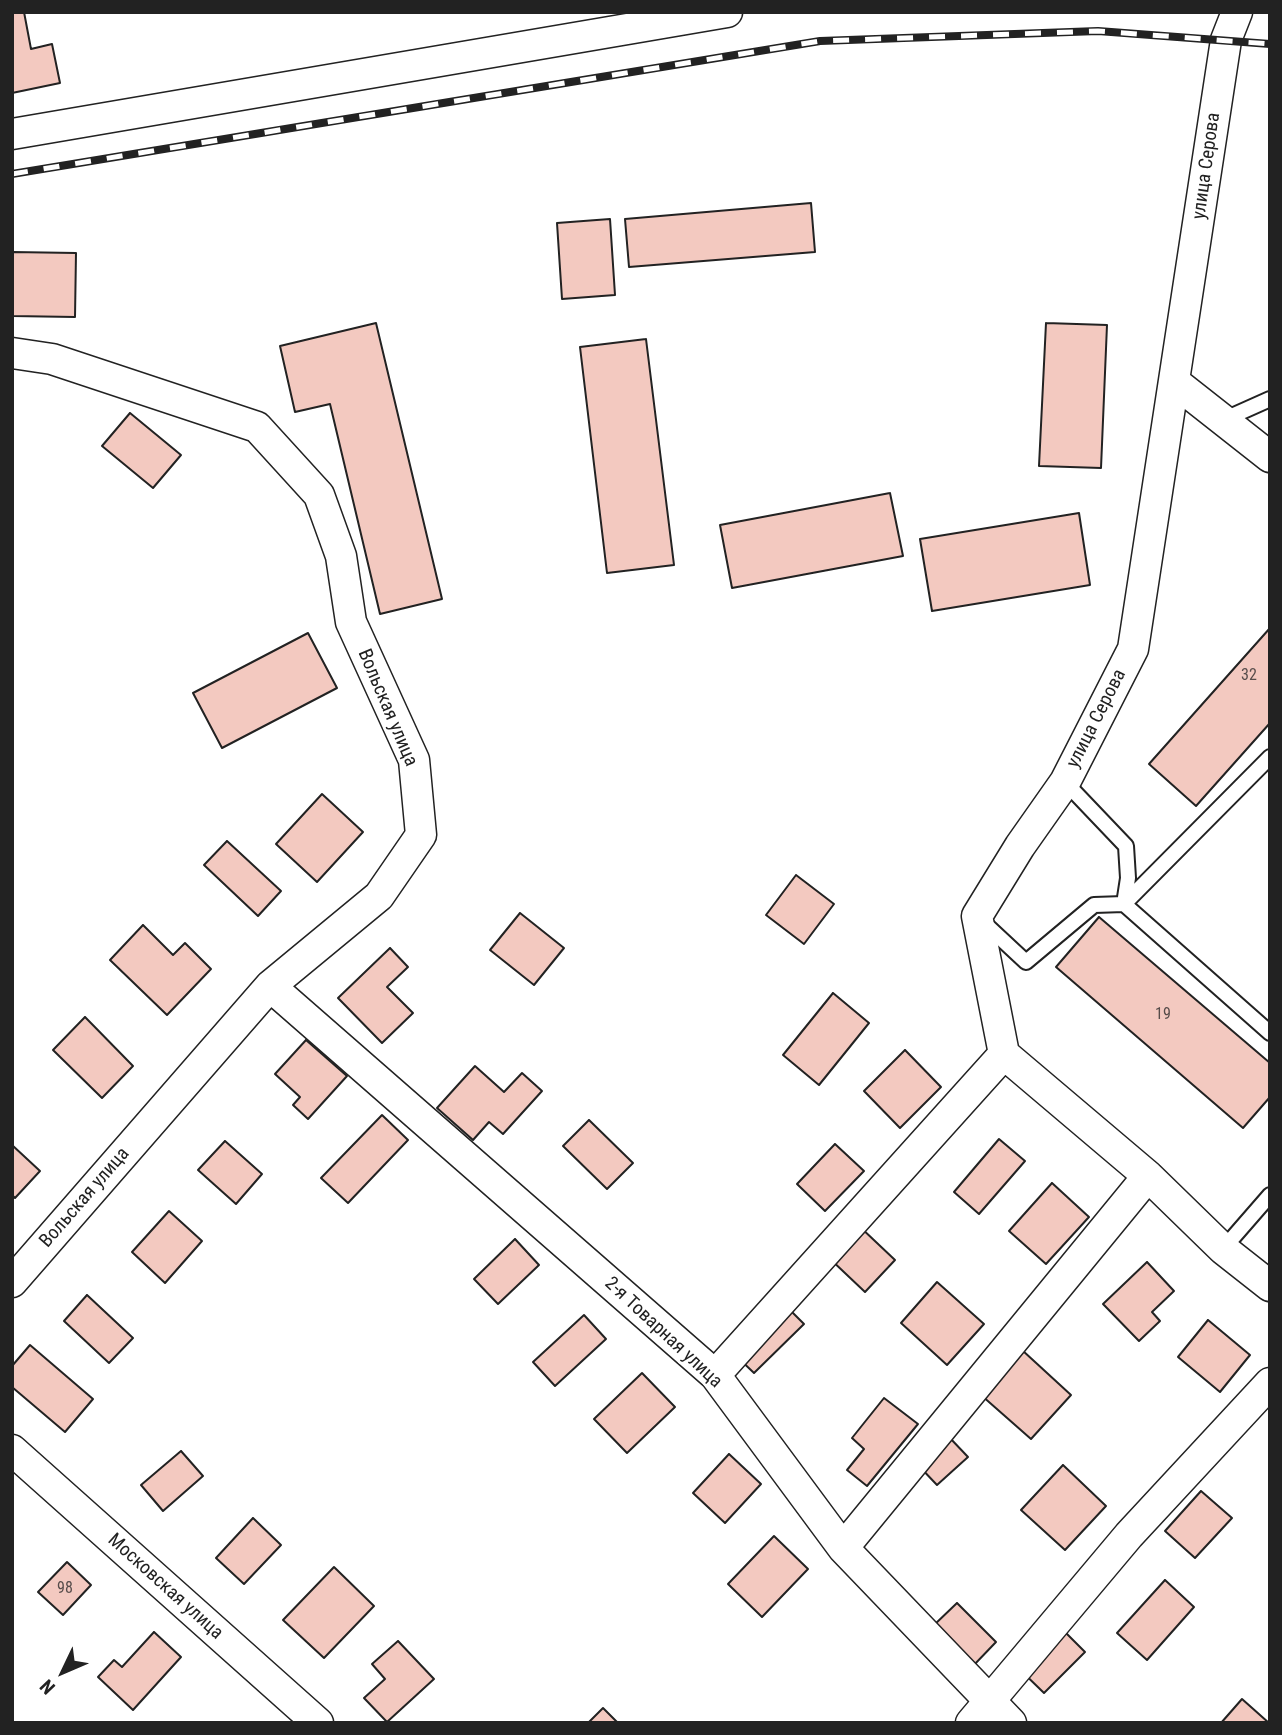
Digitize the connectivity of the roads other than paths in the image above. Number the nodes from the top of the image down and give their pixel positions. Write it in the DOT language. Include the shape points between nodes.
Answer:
graph roads {
  1 [pos="727,12"];
  2 [pos="1237,12"];
  3 [pos="12,134"];
  4 [pos="12,353"];
  5 [pos="1176,383"];
  6 [pos="1270,399"];
  7 [pos="1221,421"];
  8 [pos="1270,457"];
  9 [pos="1270,757"];
  10 [pos="1065,782"];
  11 [pos="1124,904"];
  12 [pos="977,916"];
  13 [pos="270,986"];
  14 [pos="1270,1033"];
  15 [pos="1004,1054"];
  16 [pos="1148,1176"];
  17 [pos="1270,1195"];
  18 [pos="1223,1248"];
  19 [pos="12,1282"];
  20 [pos="1270,1286"];
  21 [pos="715,1375"];
  22 [pos="1270,1382"];
  23 [pos="12,1450"];
  24 [pos="842,1548"];
  25 [pos="991,1699"];
  26 [pos="318,1723"];
  27 [pos="971,1723"];
  28 [pos="1011,1723"];
  1 -- 3 [label="street"];
  2 -- 5 [label="street, улица Серова" via="1226,40"];
  4 -- 13 [label="street, Вольская улица" via="52,359 257,427 319,495 341,556 351,622 414,761 421,835 379,896"];
  5 -- 7 [label="street"];
  5 -- 10 [label="street, улица Серова" via="1133,649"];
  6 -- 7 [label="lane"];
  7 -- 8 [label="street"];
  9 -- 11 [label="lane"];
  10 -- 11 [label="lane" via="1126,846"];
  10 -- 12 [label="street, улица Серова"];
  11 -- 12 [label="lane" via="1094,905 1026,962"];
  11 -- 14 [label="lane"];
  12 -- 15 [label="street"];
  13 -- 19 [label="street, Вольская улица"];
  13 -- 21 [label="street, 2-я Товарная улица"];
  15 -- 16 [label="street"];
  15 -- 21 [label="street"];
  16 -- 18 [label="street"];
  16 -- 24 [label="street"];
  17 -- 18 [label="lane"];
  18 -- 20 [label="street"];
  21 -- 24 [label="street, 2-я Товарная улица"];
  22 -- 25 [label="street" via="1129,1535"];
  23 -- 26 [label="street, Московская улица"];
  24 -- 25 [label="street, 2-я Товарная улица"];
  25 -- 27 [label="street"];
  25 -- 28 [label="street, 2-я Товарная улица"];
}
